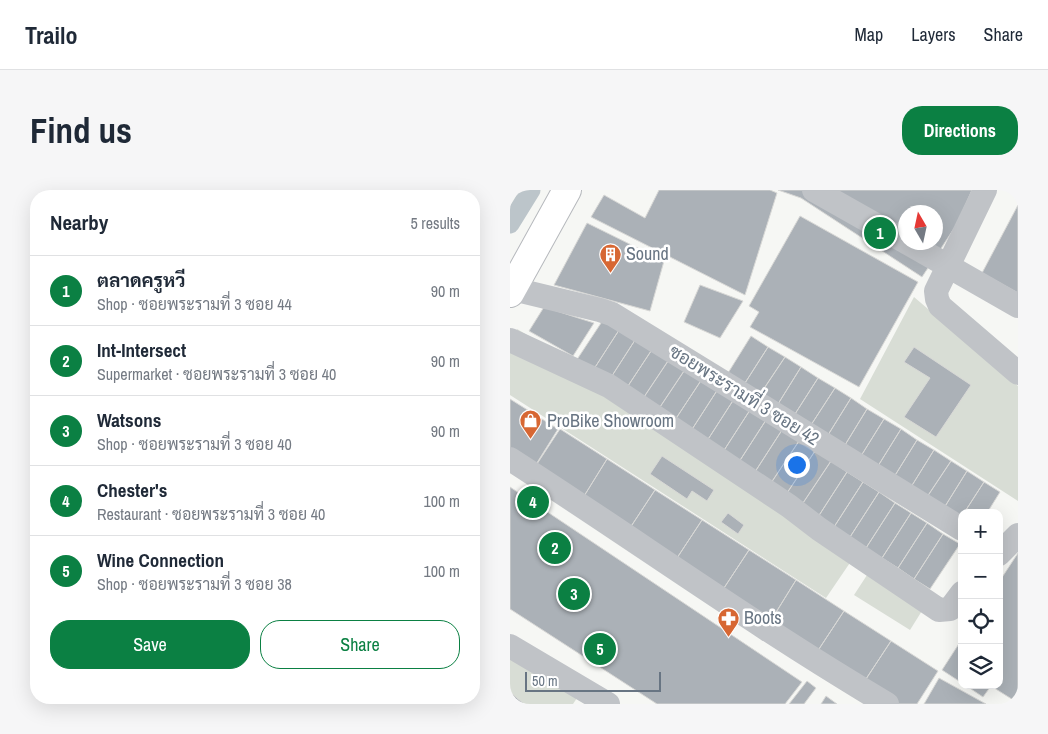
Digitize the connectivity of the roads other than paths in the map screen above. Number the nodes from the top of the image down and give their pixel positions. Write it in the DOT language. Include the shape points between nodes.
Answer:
graph roads {
  1 [pos="567,190"];
  2 [pos="814,190"];
  3 [pos="986,190"];
  4 [pos="898,237"];
  5 [pos="920,250"];
  6 [pos="948,266"];
  7 [pos="512,291"];
  8 [pos="1018,306"];
  9 [pos="510,340"];
  10 [pos="1018,373"];
  11 [pos="510,459"];
  12 [pos="510,472"];
  13 [pos="958,527"];
  14 [pos="1018,535"];
  15 [pos="1003,550"];
  16 [pos="958,598"];
  17 [pos="510,646"];
  18 [pos="608,704"];
  19 [pos="861,704"];
  20 [pos="887,704"];
  1 -- 7 [label="main road"];
  2 -- 4 [label="street"];
  3 -- 6 [label="street"];
  5 -- 6 [label="street"];
  6 -- 8 [label="street"];
  6 -- 10 [label="street" via="936,291 940,306"];
  7 -- 13 [label="street, ซอยพระรามที่ 3 ซอย 42" via="612,314"];
  9 -- 16 [label="street" via="609,386 939,610 950,609"];
  11 -- 20 [label="street"];
  12 -- 19 [label="street"];
  14 -- 15 [label="street"];
  17 -- 18 [label="street"];
}
